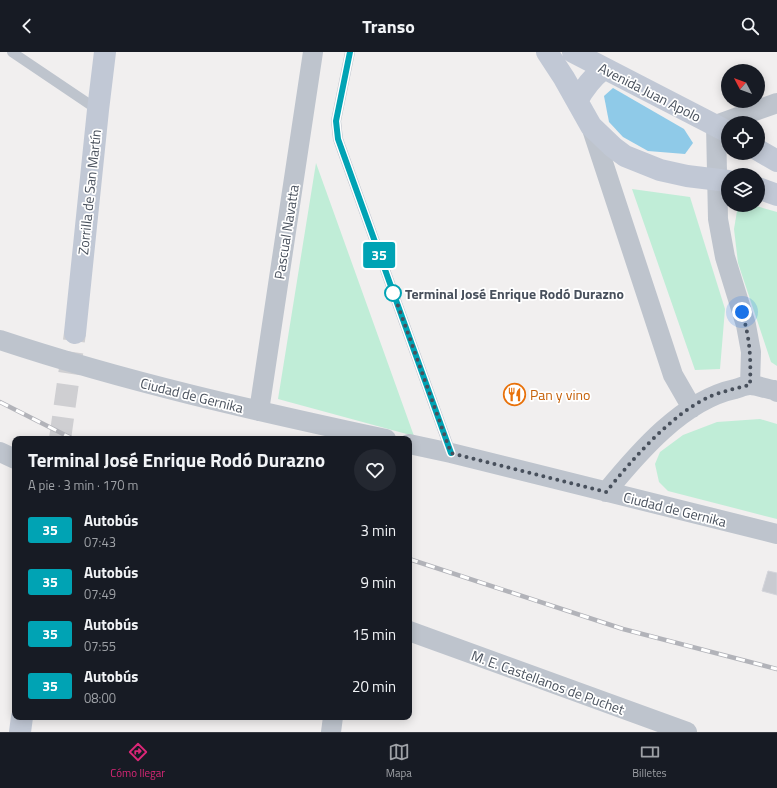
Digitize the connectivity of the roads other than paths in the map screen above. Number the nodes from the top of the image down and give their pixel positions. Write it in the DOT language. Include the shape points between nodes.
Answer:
graph roads {
  1 [pos="12,52"];
  2 [pos="105,52"];
  3 [pos="313,52"];
  4 [pos="350,52"];
  5 [pos="547,52"];
  6 [pos="573,52"];
  7 [pos="601,60"];
  8 [pos="577,101"];
  9 [pos="777,103"];
  10 [pos="98,110"];
  11 [pos="750,116"];
  12 [pos="591,126"];
  13 [pos="721,128"];
  14 [pos="765,154"];
  15 [pos="777,161"];
  16 [pos="721,180"];
  17 [pos="721,190"];
  18 [pos="765,191"];
  19 [pos="777,195"];
  20 [pos="75,333"];
  21 [pos="0,340"];
  22 [pos="750,385"];
  23 [pos="777,392"];
  24 [pos="692,408"];
  25 [pos="259,412"];
  26 [pos="372,436"];
  27 [pos="412,445"];
  28 [pos="0,452"];
  29 [pos="451,453"];
  30 [pos="12,458"];
  31 [pos="606,492"];
  32 [pos="777,534"];
  33 [pos="412,632"];
  34 [pos="22,720"];
  35 [pos="333,720"];
  36 [pos="20,732"];
  37 [pos="331,732"];
  38 [pos="687,732"];
  1 -- 10 [label="lane"];
  2 -- 10 [label="street, Zorrilla de San Martín"];
  3 -- 25 [label="street, Pascual Navatta"];
  4 -- 29 [label="lane" via="336,121 338,139"];
  5 -- 8 [label="street"];
  6 -- 7 [label="street, Avenida Juan Apolo"];
  7 -- 8 [label="street"];
  7 -- 13 [label="street, Avenida Juan Apolo"];
  8 -- 12 [label="street"];
  9 -- 11 [label="street"];
  10 -- 20 [label="street, Zorrilla de San Martín"];
  12 -- 16 [label="street" via="625,156 660,170"];
  12 -- 24 [label="street" via="673,375"];
  14 -- 15 [label="street"];
  17 -- 22 [label="street" via="718,219 725,257 746,325 751,352"];
  18 -- 19 [label="street"];
  21 -- 25 [label="street, Ciudad de Gernika" via="124,378"];
  22 -- 23 [label="street"];
  22 -- 24 [label="street" via="711,397"];
  24 -- 31 [label="street" via="652,441"];
  25 -- 26 [label="street, Ciudad de Gernika"];
  27 -- 29 [label="street, Ciudad de Gernika"];
  28 -- 30 [label="street"];
  29 -- 31 [label="street, Ciudad de Gernika"];
  31 -- 32 [label="street, Ciudad de Gernika"];
  33 -- 38 [label="street, M. E. Castellanos de Puchet"];
  34 -- 36 [label="street"];
  35 -- 37 [label="street"];
}
